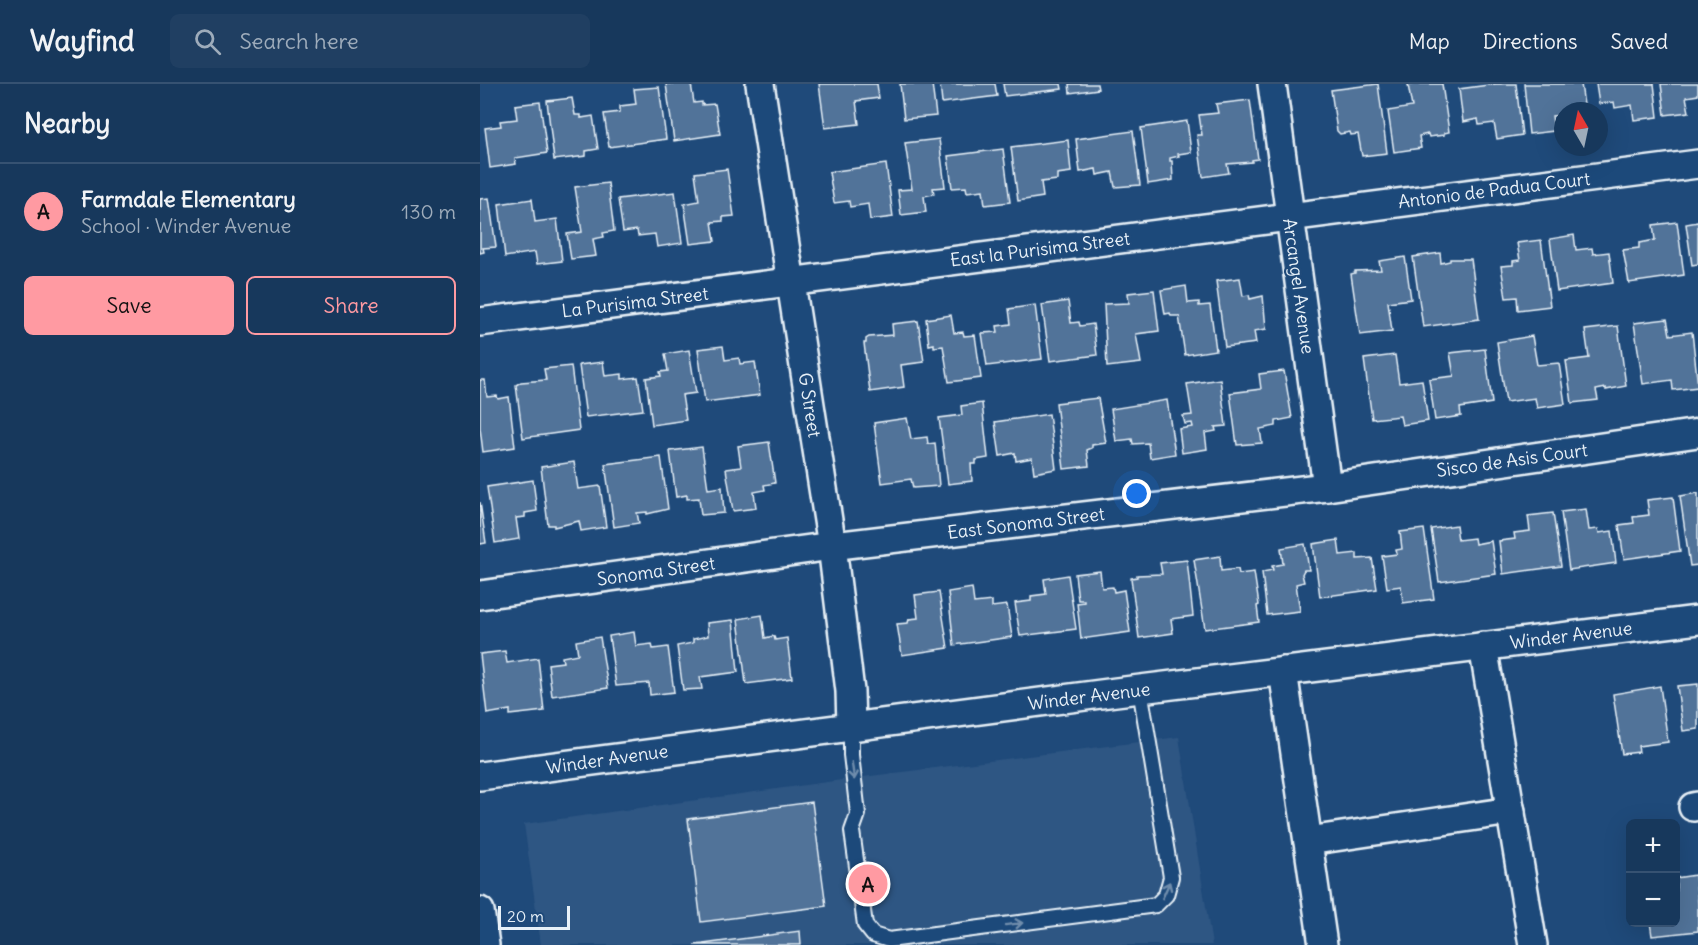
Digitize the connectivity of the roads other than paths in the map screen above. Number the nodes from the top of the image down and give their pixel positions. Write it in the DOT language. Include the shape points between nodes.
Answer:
graph roads {
  1 [pos="760,84"];
  2 [pos="1272,84"];
  3 [pos="1698,164"];
  4 [pos="1290,217"];
  5 [pos="791,282"];
  6 [pos="480,322"];
  7 [pos="1698,433"];
  8 [pos="1326,488"];
  9 [pos="832,546"];
  10 [pos="480,595"];
  11 [pos="1698,620"];
  12 [pos="1483,646"];
  13 [pos="1283,671"];
  14 [pos="1140,689"];
  15 [pos="851,727"];
  16 [pos="480,776"];
  17 [pos="1510,811"];
  18 [pos="1308,841"];
  19 [pos="480,911"];
  20 [pos="485,945"];
  21 [pos="1323,945"];
  22 [pos="1533,945"];
  1 -- 5 [label="street, G Street"];
  2 -- 4 [label="street, Arcangel Avenue"];
  3 -- 4 [label="street, Antonio de Padua Court"];
  4 -- 5 [label="street, East la Purisima Street"];
  4 -- 8 [label="street, Arcangel Avenue"];
  5 -- 6 [label="street, La Purisima Street"];
  5 -- 9 [label="street, G Street"];
  7 -- 8 [label="street, Sisco de Asis Court"];
  8 -- 9 [label="street, East Sonoma Street"];
  9 -- 10 [label="street, Sonoma Street"];
  9 -- 15 [label="street, G Street"];
  11 -- 12 [label="street, Winder Avenue"];
  12 -- 13 [label="street, Winder Avenue"];
  12 -- 17 [label="street"];
  13 -- 14 [label="street, Winder Avenue"];
  13 -- 18 [label="street"];
  14 -- 15 [label="street, Winder Avenue"];
  15 -- 14 [label="lane, one-way" via="858,814 852,831 865,925 873,935 889,940 1117,911 1156,905 1166,895 1172,877"];
  15 -- 16 [label="street, Winder Avenue"];
  17 -- 18 [label="street"];
  17 -- 22 [label="street"];
  18 -- 21 [label="street"];
  19 -- 20 [label="street"];
}
